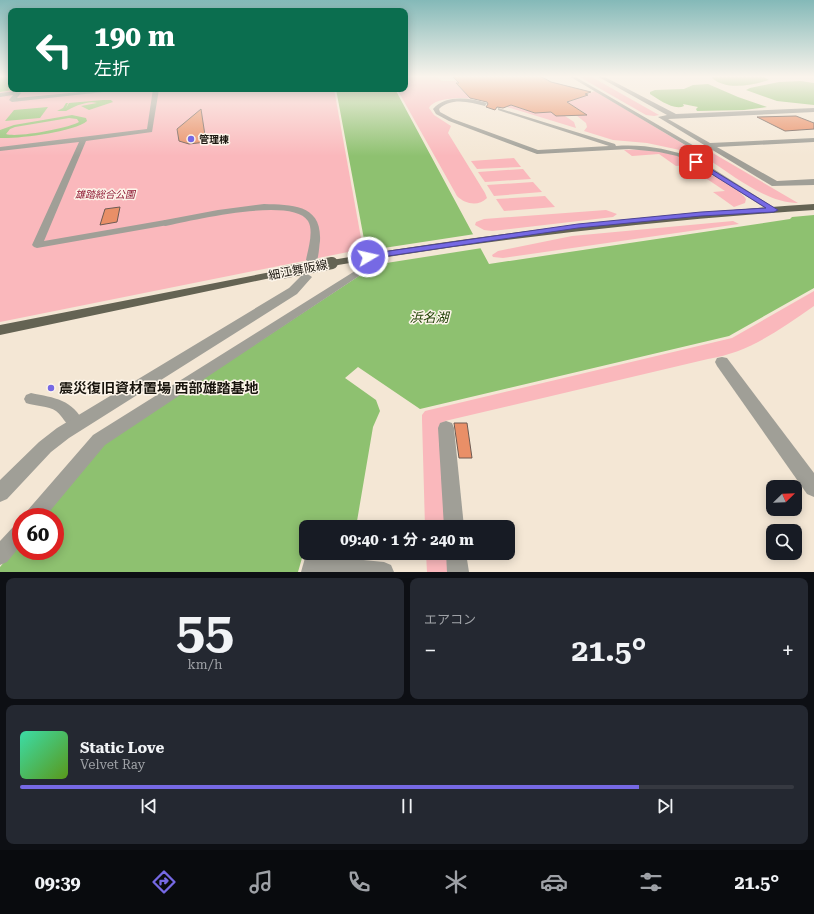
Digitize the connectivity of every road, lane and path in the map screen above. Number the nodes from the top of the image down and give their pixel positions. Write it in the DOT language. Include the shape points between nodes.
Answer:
graph roads {
  1 [pos="154,103"];
  2 [pos="449,103"];
  3 [pos="481,103"];
  4 [pos="617,103"];
  5 [pos="649,103"];
  6 [pos="485,104"];
  7 [pos="500,109"];
  8 [pos="814,110"];
  9 [pos="674,116"];
  10 [pos="83,139"];
  11 [pos="814,140"];
  12 [pos="709,145"];
  13 [pos="620,147"];
  14 [pos="0,149"];
  15 [pos="696,162"];
  16 [pos="814,182"];
  17 [pos="814,207"];
  18 [pos="774,210"];
  19 [pos="165,223"];
  20 [pos="312,260"];
  21 [pos="355,274"];
  22 [pos="306,277"];
  23 [pos="0,330"];
  24 [pos="722,362"];
  25 [pos="31,398"];
  26 [pos="77,424"];
  27 [pos="446,428"];
  28 [pos="814,488"];
  29 [pos="0,493"];
  30 [pos="41,508"];
  31 [pos="453,520"];
  32 [pos="12,541"];
  33 [pos="0,555"];
  34 [pos="457,560"];
  35 [pos="311,572"];
  36 [pos="384,572"];
  37 [pos="458,572"];
  1 -- 10 [label="lane" via="150,131"];
  2 -- 13 [label="lane" via="440,105 436,109 438,113 537,152"];
  3 -- 6 [label="lane"];
  4 -- 15 [label="lane" via="694,148 699,152"];
  5 -- 9 [label="street"];
  7 -- 13 [label="lane"];
  8 -- 9 [label="street"];
  9 -- 12 [label="street" via="661,117"];
  10 -- 14 [label="lane"];
  10 -- 19 [label="lane" via="37,245"];
  11 -- 12 [label="street"];
  12 -- 16 [label="street" via="775,184"];
  13 -- 15 [label="lane" via="659,150"];
  15 -- 18 [label="lane"];
  17 -- 18 [label="main road, 細江舞阪線"];
  18 -- 23 [label="main road, 細江舞阪線, bridge" via="608,223 486,238 332,263"];
  19 -- 20 [label="street" via="268,206 295,209 307,214 314,224"];
  21 -- 30 [label="lane" via="99,440"];
  22 -- 26 [label="street" via="293,291"];
  24 -- 28 [label="street"];
  25 -- 26 [label="lane" via="60,405"];
  26 -- 29 [label="street" via="45,447"];
  27 -- 31 [label="street"];
  32 -- 33 [label="lane"];
  34 -- 37 [label="street"];
  35 -- 36 [label="lane" via="312,565"];
}
